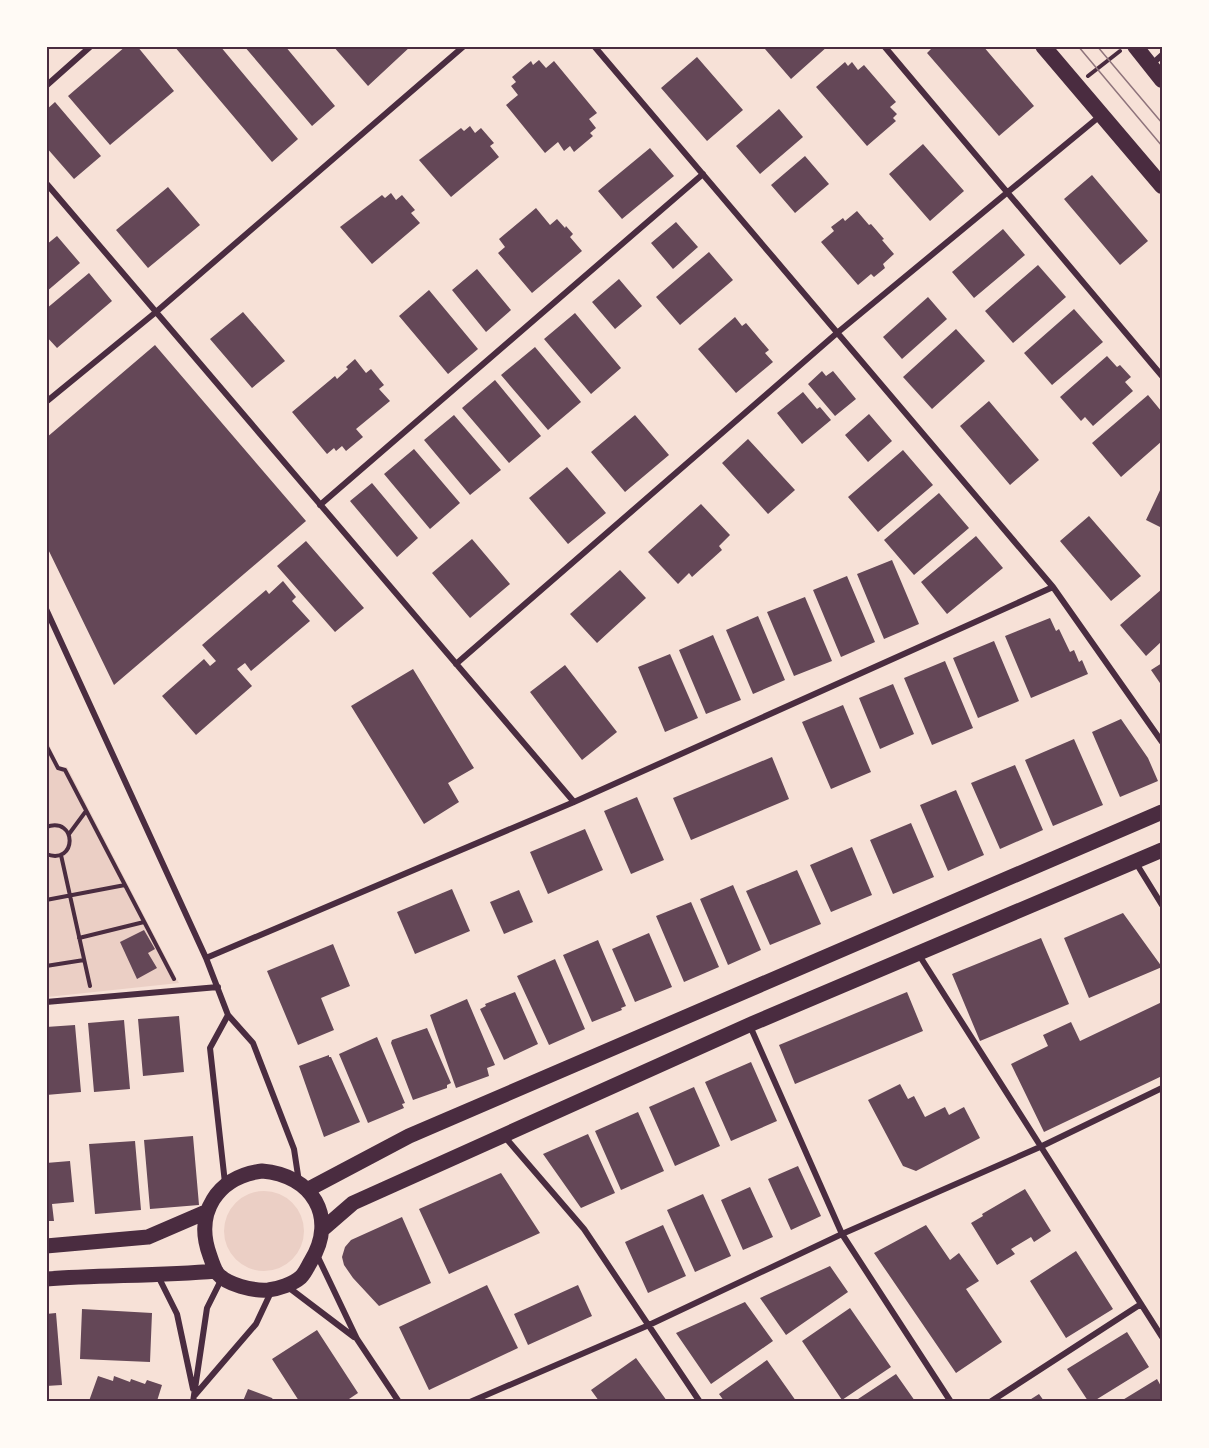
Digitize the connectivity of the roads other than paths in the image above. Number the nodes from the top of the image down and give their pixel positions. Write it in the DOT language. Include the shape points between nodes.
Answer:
graph roads {
  1 [pos="91,46"];
  2 [pos="464,46"];
  3 [pos="594,46"];
  4 [pos="884,46"];
  5 [pos="1043,46"];
  6 [pos="1135,46"];
  7 [pos="1156,60"];
  8 [pos="1162,80"];
  9 [pos="46,86"];
  10 [pos="1101,115"];
  11 [pos="703,174"];
  12 [pos="46,183"];
  13 [pos="1162,186"];
  14 [pos="1008,192"];
  15 [pos="156,312"];
  16 [pos="837,333"];
  17 [pos="1162,376"];
  18 [pos="46,402"];
  19 [pos="320,505"];
  20 [pos="1053,586"];
  21 [pos="46,609"];
  22 [pos="456,664"];
  23 [pos="1162,742"];
  24 [pos="574,802"];
  25 [pos="1162,812"];
  26 [pos="1162,850"];
  27 [pos="1136,862"];
  28 [pos="1162,905"];
  29 [pos="919,955"];
  30 [pos="206,957"];
  31 [pos="218,987"];
  32 [pos="46,1002"];
  33 [pos="228,1016"];
  34 [pos="749,1025"];
  35 [pos="1162,1088"];
  36 [pos="503,1135"];
  37 [pos="1040,1147"];
  38 [pos="225,1185"];
  39 [pos="303,1187"];
  40 [pos="206,1212"];
  41 [pos="323,1229"];
  42 [pos="842,1234"];
  43 [pos="46,1246"];
  44 [pos="316,1253"];
  45 [pos="219,1275"];
  46 [pos="158,1276"];
  47 [pos="46,1279"];
  48 [pos="279,1287"];
  49 [pos="1141,1304"];
  50 [pos="649,1325"];
  51 [pos="1162,1337"];
  52 [pos="357,1339"];
  53 [pos="194,1398"];
  54 [pos="399,1401"];
  55 [pos="470,1401"];
  56 [pos="700,1401"];
  57 [pos="951,1401"];
  58 [pos="990,1401"];
  1 -- 9 [label="street"];
  2 -- 15 [label="street"];
  3 -- 11 [label="street"];
  4 -- 14 [label="street"];
  5 -- 10 [label="highway"];
  6 -- 7 [label="highway"];
  7 -- 8 [label="highway"];
  10 -- 13 [label="highway"];
  10 -- 14 [label="street"];
  11 -- 16 [label="street"];
  11 -- 19 [label="street"];
  12 -- 15 [label="street"];
  14 -- 16 [label="street"];
  14 -- 17 [label="street"];
  15 -- 18 [label="street"];
  15 -- 19 [label="street"];
  16 -- 20 [label="street"];
  16 -- 22 [label="street"];
  19 -- 22 [label="street"];
  20 -- 23 [label="street"];
  20 -- 24 [label="street"];
  21 -- 30 [label="street"];
  22 -- 24 [label="street"];
  24 -- 30 [label="street"];
  25 -- 39 [label="main road" via="409,1136"];
  26 -- 27 [label="main road"];
  27 -- 28 [label="street"];
  27 -- 29 [label="main road"];
  29 -- 34 [label="main road"];
  29 -- 37 [label="street"];
  30 -- 31 [label="street"];
  31 -- 32 [label="street"];
  31 -- 33 [label="street"];
  33 -- 38 [label="street" via="210,1048"];
  33 -- 39 [label="street" via="253,1042 294,1149"];
  34 -- 36 [label="main road"];
  34 -- 42 [label="street"];
  35 -- 37 [label="street"];
  36 -- 41 [label="main road" via="353,1203"];
  36 -- 50 [label="street" via="584,1229"];
  37 -- 42 [label="street"];
  37 -- 49 [label="street"];
  38 -- 39 [label="main road" via="262,1171 282,1174"];
  38 -- 40 [label="main road"];
  39 -- 41 [label="main road" via="317,1204"];
  40 -- 43 [label="main road" via="148,1237"];
  40 -- 45 [label="main road" via="206,1245"];
  41 -- 44 [label="main road"];
  42 -- 50 [label="street"];
  42 -- 57 [label="street"];
  44 -- 48 [label="main road" via="302,1276"];
  44 -- 52 [label="street"];
  45 -- 46 [label="main road"];
  45 -- 48 [label="main road" via="252,1289"];
  45 -- 53 [label="street" via="207,1308"];
  46 -- 47 [label="main road"];
  46 -- 53 [label="street" via="177,1314"];
  48 -- 52 [label="street"];
  48 -- 53 [label="street" via="256,1324"];
  49 -- 51 [label="street"];
  49 -- 58 [label="street"];
  50 -- 55 [label="street"];
  50 -- 56 [label="street"];
  52 -- 54 [label="street"];
}
